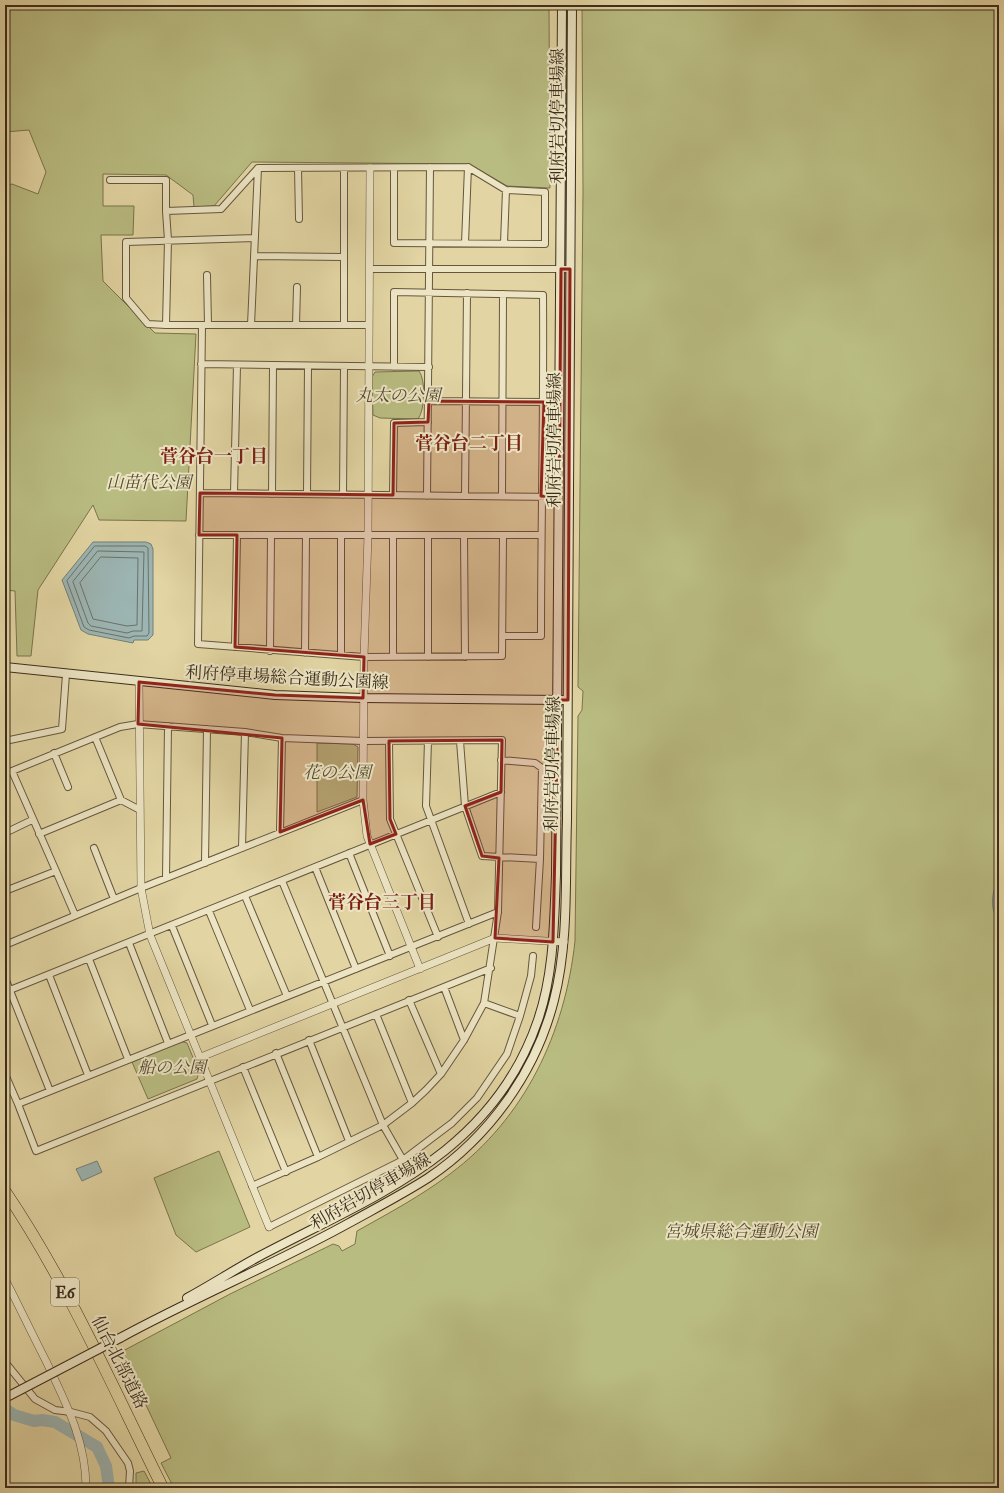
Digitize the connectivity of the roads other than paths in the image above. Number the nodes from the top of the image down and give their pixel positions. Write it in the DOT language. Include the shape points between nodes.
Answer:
graph roads {
  1 [pos="562,5"];
  2 [pos="572,5"];
  3 [pos="430,167"];
  4 [pos="468,167"];
  5 [pos="258,168"];
  6 [pos="298,168"];
  7 [pos="344,168"];
  8 [pos="370,168"];
  9 [pos="394,168"];
  10 [pos="110,180"];
  11 [pos="506,190"];
  12 [pos="166,211"];
  13 [pos="299,219"];
  14 [pos="255,238"];
  15 [pos="168,240"];
  16 [pos="430,243"];
  17 [pos="465,243"];
  18 [pos="504,244"];
  19 [pos="254,256"];
  20 [pos="344,257"];
  21 [pos="370,269"];
  22 [pos="430,269"];
  23 [pos="561,269"];
  24 [pos="570,269"];
  25 [pos="207,275"];
  26 [pos="297,288"];
  27 [pos="430,293"];
  28 [pos="467,293"];
  29 [pos="503,294"];
  30 [pos="166,325"];
  31 [pos="205,325"];
  32 [pos="251,325"];
  33 [pos="296,325"];
  34 [pos="344,325"];
  35 [pos="369,325"];
  36 [pos="201,364"];
  37 [pos="237,365"];
  38 [pos="273,365"];
  39 [pos="308,366"];
  40 [pos="344,366"];
  41 [pos="369,366"];
  42 [pos="394,367"];
  43 [pos="429,367"];
  44 [pos="429,400"];
  45 [pos="466,401"];
  46 [pos="503,402"];
  47 [pos="544,402"];
  48 [pos="428,422"];
  49 [pos="200,493"];
  50 [pos="234,493"];
  51 [pos="272,494"];
  52 [pos="307,494"];
  53 [pos="343,495"];
  54 [pos="368,495"];
  55 [pos="393,495"];
  56 [pos="427,496"];
  57 [pos="465,496"];
  58 [pos="502,496"];
  59 [pos="541,497"];
  60 [pos="559,497"];
  61 [pos="199,535"];
  62 [pos="237,535"];
  63 [pos="271,535"];
  64 [pos="306,535"];
  65 [pos="342,535"];
  66 [pos="368,535"];
  67 [pos="541,535"];
  68 [pos="393,536"];
  69 [pos="428,536"];
  70 [pos="464,536"];
  71 [pos="503,536"];
  72 [pos="502,636"];
  73 [pos="235,647"];
  74 [pos="270,651"];
  75 [pos="306,653"];
  76 [pos="341,655"];
  77 [pos="364,657"];
  78 [pos="393,657"];
  79 [pos="428,657"];
  80 [pos="464,657"];
  81 [pos="5,667"];
  82 [pos="66,674"];
  83 [pos="139,682"];
  84 [pos="363,698"];
  85 [pos="558,700"];
  86 [pos="568,700"];
  87 [pos="138,724"];
  88 [pos="168,726"];
  89 [pos="207,729"];
  90 [pos="244,732"];
  91 [pos="95,737"];
  92 [pos="282,738"];
  93 [pos="5,741"];
  94 [pos="363,741"];
  95 [pos="389,741"];
  96 [pos="428,741"];
  97 [pos="460,741"];
  98 [pos="54,753"];
  99 [pos="502,760"];
  100 [pos="68,787"];
  101 [pos="501,792"];
  102 [pos="121,800"];
  103 [pos="363,800"];
  104 [pos="464,806"];
  105 [pos="140,810"];
  106 [pos="32,820"];
  107 [pos="430,820"];
  108 [pos="5,832"];
  109 [pos="280,832"];
  110 [pos="39,834"];
  111 [pos="396,834"];
  112 [pos="370,844"];
  113 [pos="94,848"];
  114 [pos="242,848"];
  115 [pos="349,853"];
  116 [pos="500,858"];
  117 [pos="540,860"];
  118 [pos="205,863"];
  119 [pos="315,867"];
  120 [pos="56,870"];
  121 [pos="166,878"];
  122 [pos="282,880"];
  123 [pos="141,888"];
  124 [pos="5,891"];
  125 [pos="245,896"];
  126 [pos="114,899"];
  127 [pos="209,911"];
  128 [pos="498,912"];
  129 [pos="75,915"];
  130 [pos="469,924"];
  131 [pos="172,926"];
  132 [pos="536,927"];
  133 [pos="150,935"];
  134 [pos="438,937"];
  135 [pos="495,938"];
  136 [pos="553,942"];
  137 [pos="564,942"];
  138 [pos="129,943"];
  139 [pos="5,945"];
  140 [pos="412,948"];
  141 [pos="390,956"];
  142 [pos="533,956"];
  143 [pos="90,959"];
  144 [pos="491,968"];
  145 [pos="356,969"];
  146 [pos="420,969"];
  147 [pos="48,975"];
  148 [pos="5,978"];
  149 [pos="323,982"];
  150 [pos="444,987"];
  151 [pos="7,991"];
  152 [pos="287,996"];
  153 [pos="409,1000"];
  154 [pos="484,1003"];
  155 [pos="333,1004"];
  156 [pos="250,1010"];
  157 [pos="376,1014"];
  158 [pos="520,1016"];
  159 [pos="212,1025"];
  160 [pos="342,1027"];
  161 [pos="191,1034"];
  162 [pos="309,1040"];
  163 [pos="464,1040"];
  164 [pos="168,1043"];
  165 [pos="276,1053"];
  166 [pos="200,1057"];
  167 [pos="128,1059"];
  168 [pos="243,1067"];
  169 [pos="5,1074"];
  170 [pos="441,1074"];
  171 [pos="88,1075"];
  172 [pos="210,1080"];
  173 [pos="50,1091"];
  174 [pos="412,1103"];
  175 [pos="18,1104"];
  176 [pos="383,1124"];
  177 [pos="349,1141"];
  178 [pos="318,1157"];
  179 [pos="402,1160"];
  180 [pos="286,1172"];
  181 [pos="252,1186"];
  182 [pos="5,1191"];
  183 [pos="269,1227"];
  184 [pos="5,1279"];
  185 [pos="161,1316"];
  186 [pos="5,1362"];
  187 [pos="5,1398"];
  188 [pos="72,1415"];
  189 [pos="86,1488"];
  190 [pos="128,1488"];
  191 [pos="164,1488"];
  1 -- 23 [label="main road, 利府岩切停車場線"];
  2 -- 24 [label="main road, 利府岩切停車場線"];
  3 -- 4 [label="street"];
  3 -- 9 [label="street"];
  3 -- 16 [label="street"];
  4 -- 11 [label="street"];
  4 -- 17 [label="street"];
  5 -- 6 [label="street"];
  5 -- 12 [label="street" via="221,209"];
  5 -- 14 [label="street"];
  6 -- 7 [label="street"];
  6 -- 13 [label="street"];
  7 -- 8 [label="street"];
  7 -- 20 [label="street"];
  8 -- 9 [label="street"];
  8 -- 21 [label="street"];
  9 -- 16 [label="street" via="394,243"];
  10 -- 12 [label="street" via="166,180"];
  11 -- 18 [label="street"];
  11 -- 18 [label="street" via="545,192 545,244"];
  12 -- 15 [label="street"];
  14 -- 15 [label="street"];
  14 -- 19 [label="street"];
  15 -- 30 [label="street"];
  15 -- 30 [label="street" via="126,242 126,298 148,324"];
  16 -- 17 [label="street"];
  16 -- 22 [label="street"];
  17 -- 18 [label="street"];
  19 -- 20 [label="street"];
  19 -- 32 [label="street"];
  20 -- 34 [label="street"];
  21 -- 22 [label="street"];
  21 -- 35 [label="street"];
  22 -- 23 [label="street"];
  22 -- 27 [label="street"];
  23 -- 24 [label="street"];
  23 -- 60 [label="main road, 利府岩切停車場線"];
  24 -- 86 [label="main road, 利府岩切停車場線"];
  25 -- 31 [label="street"];
  26 -- 33 [label="street"];
  27 -- 28 [label="street"];
  27 -- 42 [label="street" via="394,292"];
  27 -- 43 [label="street"];
  28 -- 29 [label="street"];
  28 -- 45 [label="street"];
  29 -- 46 [label="street"];
  29 -- 47 [label="street" via="543,295"];
  30 -- 31 [label="street"];
  31 -- 32 [label="street"];
  31 -- 36 [label="street"];
  32 -- 33 [label="street"];
  33 -- 34 [label="street"];
  34 -- 35 [label="street"];
  35 -- 41 [label="street"];
  36 -- 37 [label="street"];
  36 -- 49 [label="street"];
  37 -- 38 [label="street"];
  37 -- 50 [label="street"];
  38 -- 39 [label="street"];
  38 -- 51 [label="street"];
  39 -- 40 [label="street"];
  39 -- 52 [label="street"];
  40 -- 41 [label="street"];
  40 -- 53 [label="street"];
  41 -- 42 [label="street"];
  41 -- 54 [label="street"];
  42 -- 43 [label="street"];
  43 -- 44 [label="street"];
  44 -- 45 [label="street"];
  44 -- 48 [label="street"];
  45 -- 46 [label="street"];
  45 -- 57 [label="street"];
  46 -- 47 [label="street"];
  46 -- 58 [label="street"];
  47 -- 59 [label="street"];
  48 -- 55 [label="street" via="394,423"];
  48 -- 56 [label="street"];
  49 -- 50 [label="street"];
  49 -- 61 [label="street"];
  50 -- 51 [label="street"];
  51 -- 52 [label="street"];
  52 -- 53 [label="street"];
  53 -- 54 [label="street"];
  54 -- 55 [label="street"];
  54 -- 66 [label="street"];
  55 -- 56 [label="street"];
  56 -- 57 [label="street"];
  57 -- 58 [label="street"];
  58 -- 59 [label="street"];
  59 -- 60 [label="street"];
  59 -- 67 [label="street"];
  60 -- 85 [label="main road, 利府岩切停車場線"];
  61 -- 62 [label="street"];
  61 -- 73 [label="street" via="198,644"];
  62 -- 63 [label="street"];
  62 -- 73 [label="street"];
  63 -- 64 [label="street"];
  63 -- 74 [label="street"];
  64 -- 65 [label="street"];
  64 -- 75 [label="street"];
  65 -- 66 [label="street"];
  65 -- 76 [label="street"];
  66 -- 68 [label="street"];
  66 -- 77 [label="street"];
  67 -- 71 [label="street"];
  67 -- 72 [label="street" via="541,636"];
  68 -- 69 [label="street"];
  68 -- 78 [label="street"];
  69 -- 70 [label="street"];
  69 -- 79 [label="street"];
  70 -- 71 [label="street"];
  70 -- 80 [label="street"];
  71 -- 72 [label="street"];
  72 -- 80 [label="street" via="502,656"];
  73 -- 74 [label="street"];
  74 -- 75 [label="street"];
  75 -- 76 [label="street"];
  76 -- 77 [label="street"];
  77 -- 78 [label="street"];
  77 -- 84 [label="street"];
  78 -- 79 [label="street"];
  79 -- 80 [label="street"];
  81 -- 82 [label="main road, 利府停車場総合運動公園線"];
  82 -- 83 [label="main road, 利府停車場総合運動公園線"];
  82 -- 93 [label="street" via="62,729"];
  83 -- 84 [label="main road, 利府停車場総合運動公園線" via="274,695"];
  83 -- 87 [label="street"];
  84 -- 85 [label="main road, 利府停車場総合運動公園線"];
  84 -- 94 [label="street"];
  85 -- 86 [label="main road, 利府停車場総合運動公園線"];
  85 -- 136 [label="main road, 利府岩切停車場線"];
  86 -- 137 [label="main road, 利府岩切停車場線"];
  87 -- 88 [label="street"];
  87 -- 91 [label="street" via="120,726"];
  87 -- 105 [label="street"];
  88 -- 89 [label="street"];
  88 -- 121 [label="street"];
  89 -- 90 [label="street"];
  89 -- 118 [label="street"];
  90 -- 92 [label="street"];
  90 -- 114 [label="street"];
  91 -- 98 [label="street"];
  91 -- 102 [label="street"];
  92 -- 94 [label="street"];
  92 -- 109 [label="street"];
  94 -- 95 [label="street"];
  94 -- 103 [label="street"];
  95 -- 96 [label="street"];
  95 -- 111 [label="street" via="390,819"];
  96 -- 97 [label="street"];
  96 -- 107 [label="street" via="426,806"];
  97 -- 99 [label="street" via="502,740"];
  97 -- 104 [label="street"];
  98 -- 100 [label="street"];
  98 -- 106 [label="street" via="12,771"];
  99 -- 101 [label="street"];
  99 -- 117 [label="street" via="535,763 542,768"];
  101 -- 104 [label="street"];
  101 -- 116 [label="street"];
  102 -- 105 [label="street"];
  102 -- 110 [label="street"];
  103 -- 109 [label="street"];
  103 -- 112 [label="street" via="364,822"];
  104 -- 107 [label="street"];
  104 -- 116 [label="street" via="482,856"];
  105 -- 123 [label="street"];
  106 -- 108 [label="street"];
  106 -- 110 [label="street"];
  107 -- 111 [label="street"];
  107 -- 130 [label="street"];
  109 -- 114 [label="street"];
  110 -- 120 [label="street"];
  111 -- 112 [label="street"];
  111 -- 134 [label="street"];
  112 -- 115 [label="street"];
  112 -- 140 [label="street"];
  113 -- 126 [label="street"];
  114 -- 118 [label="street"];
  115 -- 119 [label="street"];
  115 -- 141 [label="street"];
  116 -- 117 [label="street"];
  116 -- 128 [label="street"];
  117 -- 132 [label="street"];
  118 -- 121 [label="street"];
  119 -- 122 [label="street"];
  119 -- 145 [label="street"];
  120 -- 124 [label="street"];
  120 -- 129 [label="street"];
  121 -- 123 [label="street"];
  122 -- 125 [label="street"];
  122 -- 149 [label="street"];
  123 -- 126 [label="street"];
  123 -- 133 [label="street"];
  125 -- 127 [label="street"];
  125 -- 152 [label="street"];
  126 -- 129 [label="street"];
  127 -- 131 [label="street"];
  127 -- 156 [label="street"];
  128 -- 130 [label="street"];
  128 -- 135 [label="street"];
  129 -- 139 [label="street"];
  130 -- 134 [label="street"];
  131 -- 133 [label="street"];
  131 -- 159 [label="street"];
  133 -- 138 [label="street"];
  133 -- 161 [label="street"];
  134 -- 140 [label="street"];
  135 -- 136 [label="street"];
  135 -- 144 [label="street"];
  135 -- 146 [label="street"];
  136 -- 137 [label="street"];
  136 -- 185 [label="main road, 利府岩切停車場線" via="538,1019 525,1052 493,1102 466,1133 439,1156 391,1188 258,1257"];
  137 -- 185 [label="main road, 利府岩切停車場線" via="546,1029 520,1082 498,1114 478,1136 429,1177 402,1194 313,1242"];
  138 -- 143 [label="street"];
  138 -- 164 [label="street"];
  140 -- 141 [label="street"];
  140 -- 146 [label="street"];
  141 -- 145 [label="street"];
  142 -- 158 [label="street" via="531,976"];
  143 -- 147 [label="street"];
  143 -- 167 [label="street"];
  144 -- 150 [label="street"];
  144 -- 154 [label="street"];
  145 -- 149 [label="street"];
  146 -- 155 [label="street"];
  147 -- 151 [label="street"];
  147 -- 171 [label="street"];
  148 -- 151 [label="street"];
  149 -- 152 [label="street"];
  149 -- 155 [label="street"];
  150 -- 153 [label="street"];
  150 -- 163 [label="street"];
  151 -- 173 [label="street"];
  152 -- 156 [label="street"];
  153 -- 157 [label="street"];
  153 -- 170 [label="street"];
  154 -- 158 [label="street"];
  154 -- 163 [label="street"];
  155 -- 160 [label="street"];
  155 -- 166 [label="street"];
  156 -- 159 [label="street"];
  157 -- 160 [label="street"];
  157 -- 174 [label="street"];
  158 -- 179 [label="street" via="506,1054 477,1098 452,1123"];
  159 -- 161 [label="street"];
  160 -- 162 [label="street"];
  160 -- 176 [label="street"];
  161 -- 164 [label="street"];
  161 -- 166 [label="street"];
  162 -- 165 [label="street"];
  162 -- 177 [label="street"];
  163 -- 170 [label="street"];
  164 -- 167 [label="street"];
  165 -- 168 [label="street"];
  165 -- 178 [label="street"];
  166 -- 172 [label="street"];
  167 -- 171 [label="street"];
  168 -- 172 [label="street"];
  168 -- 180 [label="street"];
  169 -- 175 [label="street"];
  170 -- 174 [label="street"];
  171 -- 173 [label="street"];
  172 -- 175 [label="street" via="36,1150"];
  172 -- 181 [label="street"];
  173 -- 175 [label="street"];
  174 -- 176 [label="street"];
  176 -- 177 [label="street"];
  176 -- 179 [label="street"];
  177 -- 178 [label="street"];
  178 -- 180 [label="street"];
  179 -- 183 [label="street"];
  180 -- 181 [label="street"];
  181 -- 183 [label="street"];
  182 -- 191 [label="highway, 仙台北部道路 / E6" via="64,1292"];
  184 -- 188 [label="street"];
  185 -- 187 [label="main road, 利府岩切停車場線, bridge"];
  186 -- 188 [label="street" via="35,1399 55,1410"];
  188 -- 189 [label="street" via="82,1446"];
  188 -- 190 [label="street" via="90,1418 106,1430 128,1463"];
}
